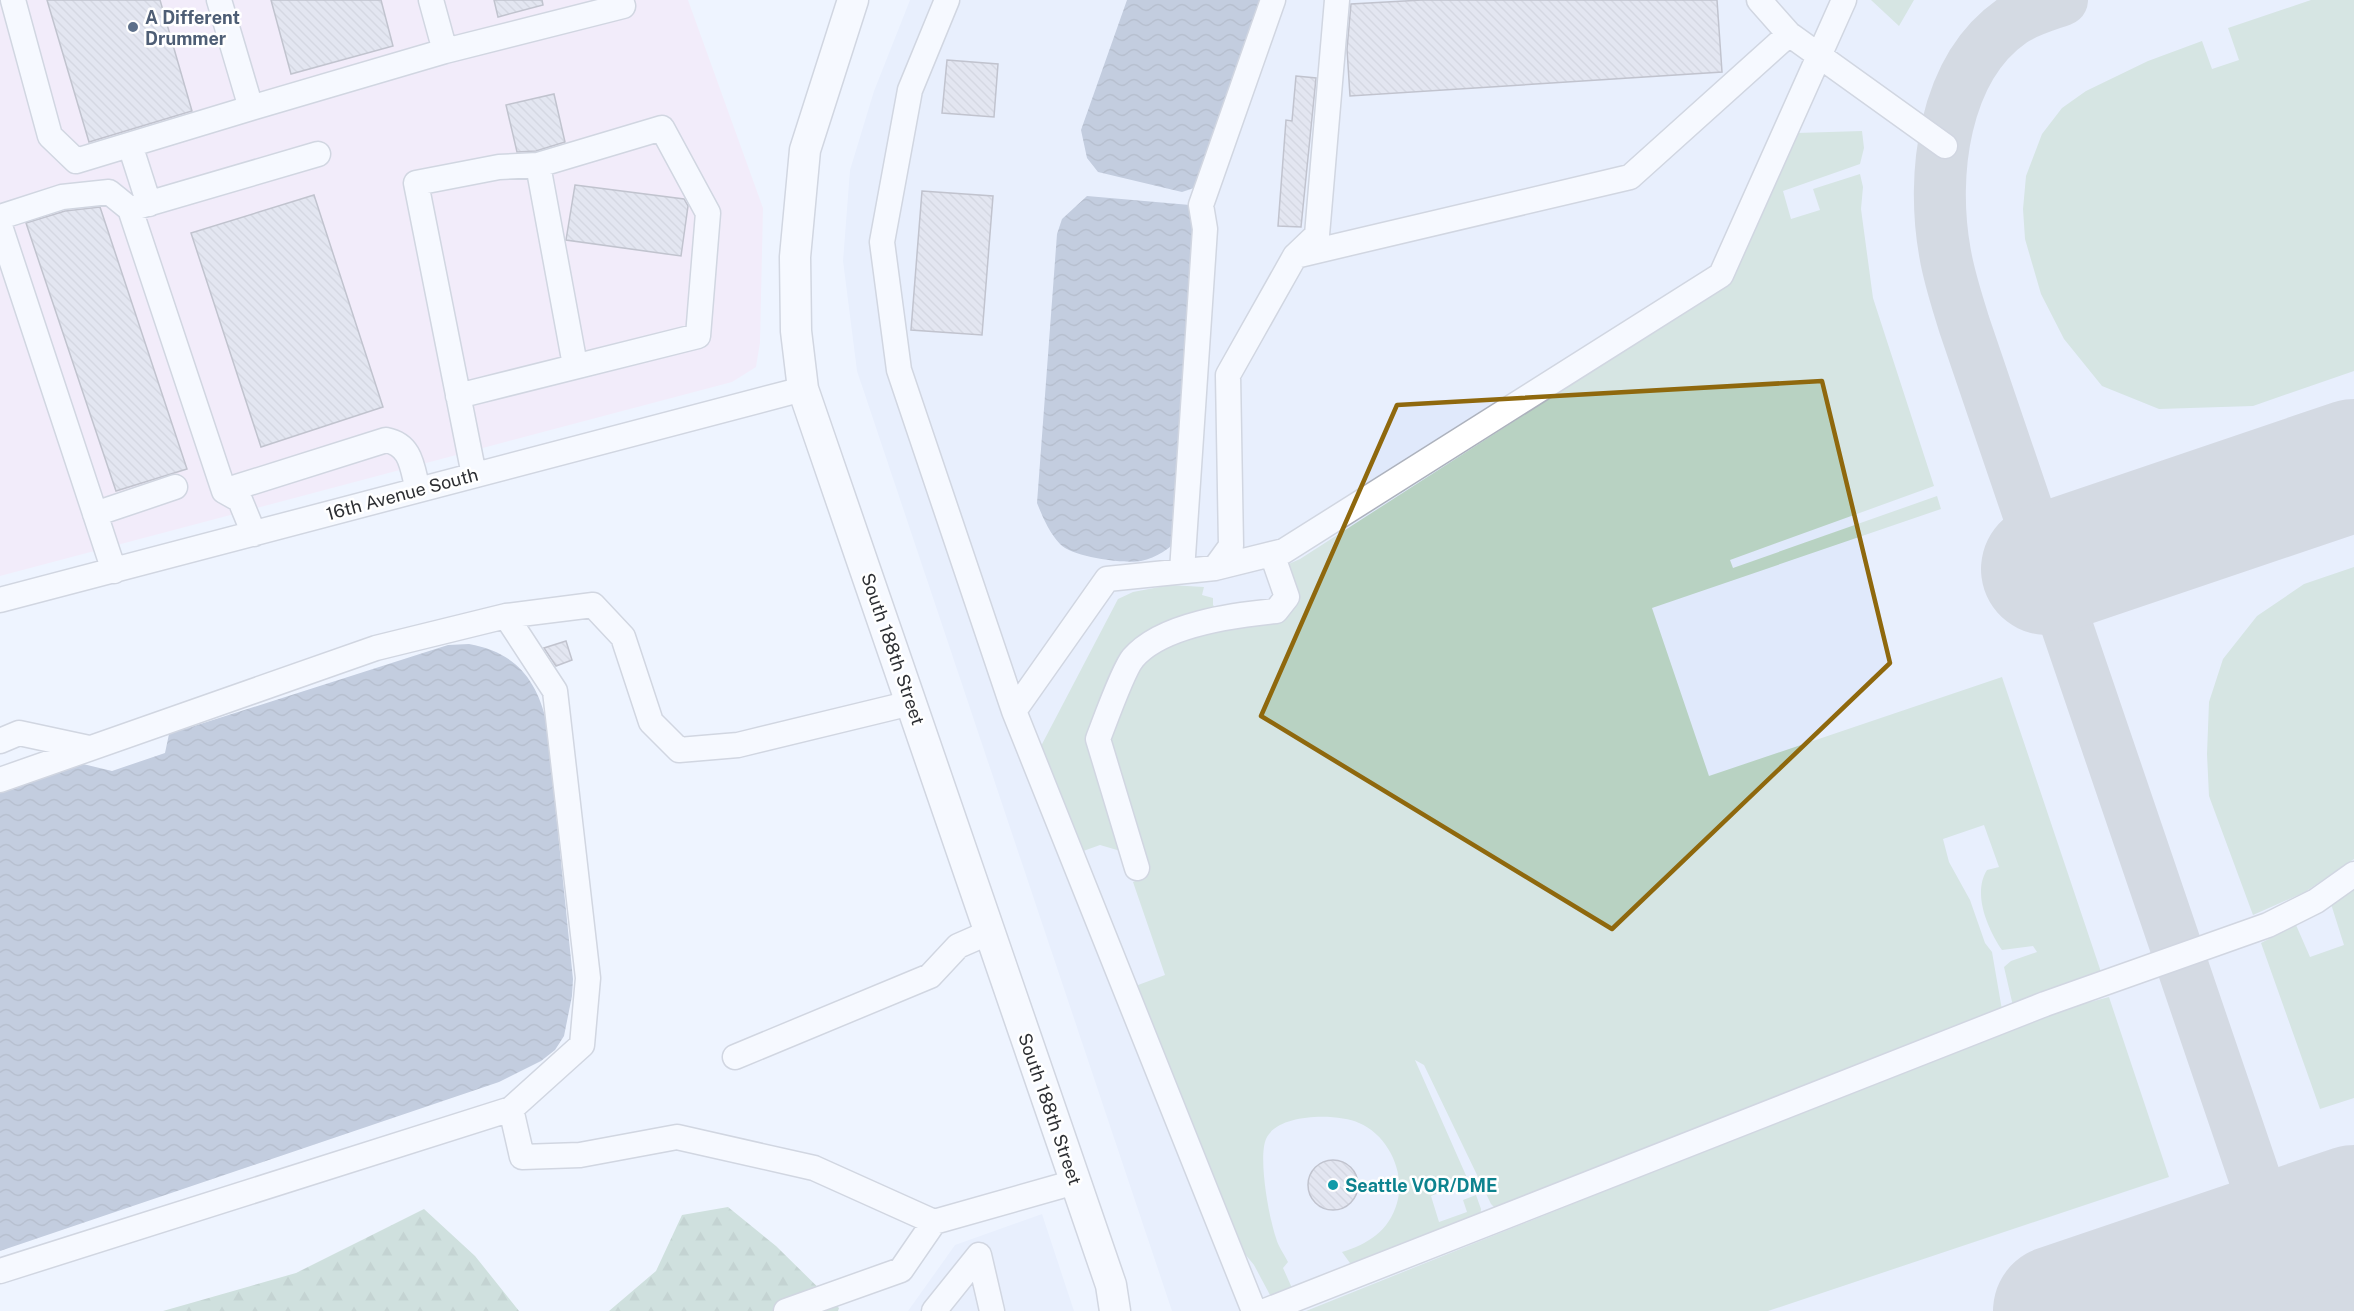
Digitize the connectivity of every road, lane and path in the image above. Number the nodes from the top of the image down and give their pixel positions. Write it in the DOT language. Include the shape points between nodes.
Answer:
graph roads {
  1 [pos="13,0"];
  2 [pos="219,0"];
  3 [pos="431,0"];
  4 [pos="621,0"];
  5 [pos="853,0"];
  6 [pos="947,0"];
  7 [pos="1273,0"];
  8 [pos="1337,0"];
  9 [pos="1759,0"];
  10 [pos="1844,0"];
  11 [pos="1789,34"];
  12 [pos="445,51"];
  13 [pos="1820,55"];
  14 [pos="250,108"];
  15 [pos="130,145"];
  16 [pos="1945,146"];
  17 [pos="318,154"];
  18 [pos="538,165"];
  19 [pos="139,207"];
  20 [pos="0,217"];
  21 [pos="0,226"];
  22 [pos="1295,256"];
  23 [pos="574,365"];
  24 [pos="803,389"];
  25 [pos="458,396"];
  26 [pos="474,475"];
  27 [pos="175,487"];
  28 [pos="418,490"];
  29 [pos="224,491"];
  30 [pos="95,514"];
  31 [pos="254,534"];
  32 [pos="1272,554"];
  33 [pos="1215,567"];
  34 [pos="114,570"];
  35 [pos="1182,571"];
  36 [pos="0,600"];
  37 [pos="506,616"];
  38 [pos="911,703"];
  39 [pos="1014,711"];
  40 [pos="0,741"];
  41 [pos="89,748"];
  42 [pos="0,780"];
  43 [pos="1137,868"];
  44 [pos="2354,874"];
  45 [pos="990,932"];
  46 [pos="735,1057"];
  47 [pos="511,1109"];
  48 [pos="1076,1182"];
  49 [pos="934,1222"];
  50 [pos="0,1271"];
  51 [pos="1113,1298"];
  52 [pos="786,1311"];
  53 [pos="934,1311"];
  54 [pos="992,1311"];
  55 [pos="1125,1311"];
  56 [pos="1254,1311"];
  57 [pos="1265,1311"];
  1 -- 15 [label="street" via="50,136 76,161"];
  2 -- 14 [label="street"];
  3 -- 12 [label="street"];
  4 -- 12 [label="street" via="623,6"];
  5 -- 24 [label="main road, South 188th Street" via="805,150 795,256 796,332"];
  6 -- 39 [label="street" via="910,90 882,242 899,370"];
  7 -- 35 [label="street" via="1201,206 1205,229"];
  8 -- 22 [label="street" via="1317,235"];
  9 -- 11 [label="street"];
  10 -- 13 [label="street"];
  11 -- 13 [label="street"];
  11 -- 22 [label="street" via="1630,177"];
  12 -- 14 [label="street"];
  13 -- 16 [label="street"];
  13 -- 32 [label="street" via="1721,275 1284,551"];
  14 -- 15 [label="street"];
  15 -- 19 [label="street"];
  17 -- 19 [label="street"];
  18 -- 23 [label="street"];
  18 -- 23 [label="street" via="662,128 708,213 698,336"];
  18 -- 25 [label="street" via="500,167 416,183"];
  19 -- 20 [label="street" via="109,192 62,197"];
  19 -- 29 [label="street"];
  21 -- 30 [label="street"];
  22 -- 33 [label="street" via="1228,375 1231,546"];
  23 -- 25 [label="street"];
  24 -- 26 [label="street, 16th Avenue South"];
  24 -- 38 [label="main road, South 188th Street"];
  25 -- 26 [label="street"];
  26 -- 28 [label="street, 16th Avenue South"];
  27 -- 30 [label="street"];
  28 -- 29 [label="street" via="407,451 398,442 386,440"];
  28 -- 31 [label="street, 16th Avenue South"];
  29 -- 31 [label="street" via="240,500"];
  30 -- 34 [label="street"];
  31 -- 34 [label="street, 16th Avenue South"];
  32 -- 33 [label="street"];
  32 -- 43 [label="street" via="1287,597 1276,611 1221,617 1154,640 1132,658 1098,738"];
  33 -- 35 [label="street"];
  34 -- 36 [label="street, 16th Avenue South"];
  35 -- 39 [label="street" via="1107,579"];
  37 -- 38 [label="street" via="593,605 622,637 651,722 679,750 738,745"];
  37 -- 41 [label="street" via="376,648"];
  37 -- 47 [label="street" via="555,691 588,978 582,1045"];
  38 -- 45 [label="main road, South 188th Street"];
  39 -- 56 [label="street"];
  40 -- 41 [label="street" via="19,733"];
  41 -- 42 [label="street"];
  44 -- 57 [label="street" via="2316,901 2268,925 2045,1004"];
  45 -- 46 [label="street" via="958,946 930,976"];
  45 -- 48 [label="main road, South 188th Street"];
  47 -- 49 [label="street" via="522,1157 580,1155 677,1137 814,1168"];
  47 -- 50 [label="street"];
  48 -- 49 [label="street"];
  48 -- 51 [label="main road, South 188th Street"];
  49 -- 52 [label="street" via="901,1270"];
  51 -- 55 [label="main road, South 188th Street"];
  53 -- 54 [label="street" via="979,1256"];
}
